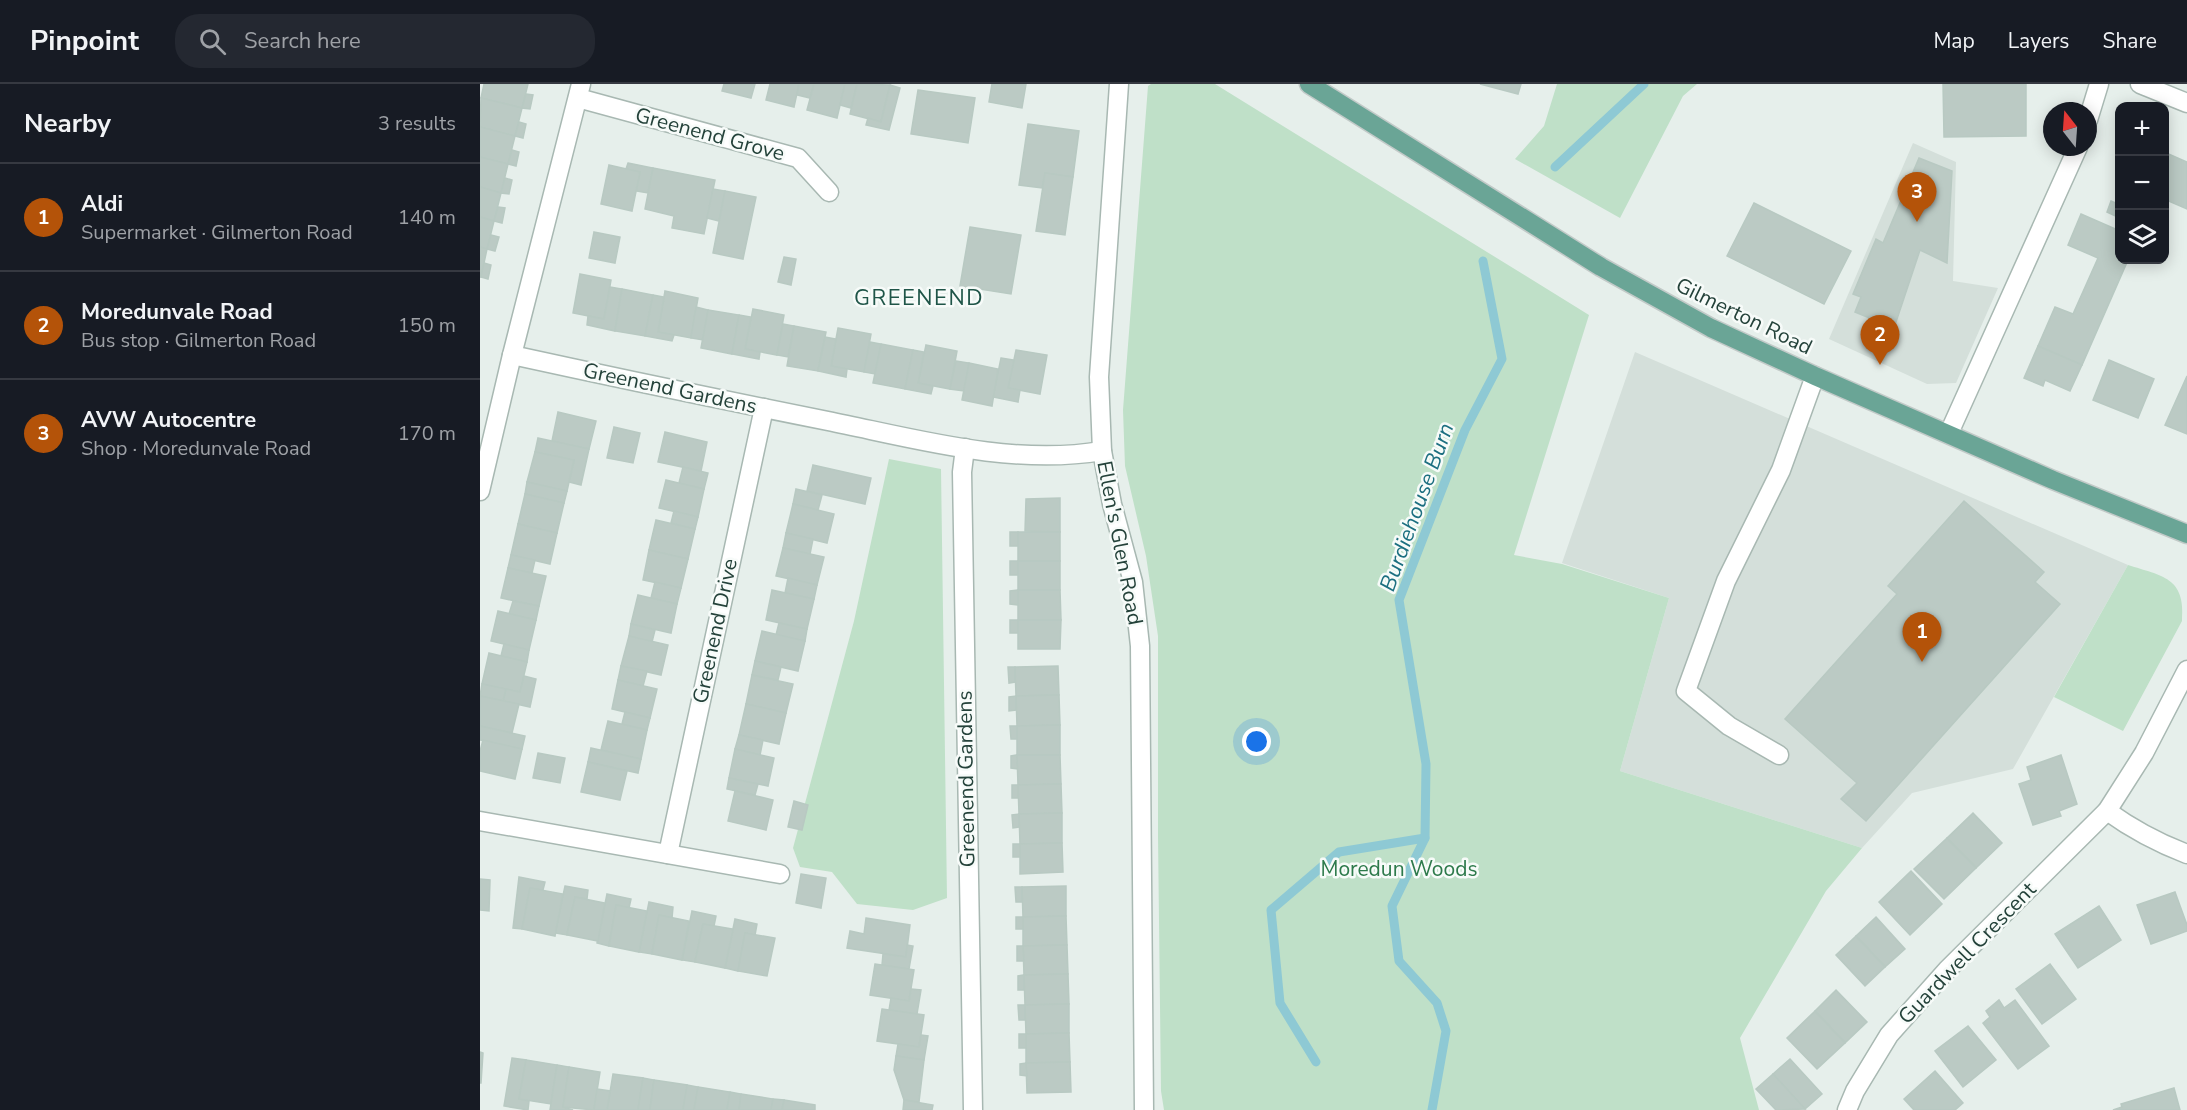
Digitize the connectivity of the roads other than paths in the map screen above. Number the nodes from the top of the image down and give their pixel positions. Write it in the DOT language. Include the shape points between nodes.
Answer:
graph roads {
  1 [pos="1119,84"];
  2 [pos="1309,84"];
  3 [pos="2099,84"];
  4 [pos="2140,84"];
  5 [pos="579,91"];
  6 [pos="2094,102"];
  7 [pos="2187,103"];
  8 [pos="2074,156"];
  9 [pos="829,192"];
  10 [pos="512,355"];
  11 [pos="1815,376"];
  12 [pos="764,408"];
  13 [pos="1949,433"];
  14 [pos="965,448"];
  15 [pos="1102,451"];
  16 [pos="480,491"];
  17 [pos="2187,534"];
  18 [pos="2187,670"];
  19 [pos="1779,755"];
  20 [pos="2107,811"];
  21 [pos="480,821"];
  22 [pos="668,854"];
  23 [pos="2187,854"];
  24 [pos="780,874"];
  25 [pos="973,1110"];
  26 [pos="1143,1110"];
  27 [pos="1847,1110"];
  1 -- 15 [label="street, Ellen's Glen Road" via="1099,377"];
  2 -- 11 [label="main road, Gilmerton Road" via="1600,267 1711,328"];
  3 -- 6 [label="street"];
  4 -- 7 [label="street"];
  5 -- 9 [label="street, Greenend Grove" via="798,158"];
  5 -- 10 [label="street, Greenend Grove"];
  8 -- 13 [label="street"];
  10 -- 12 [label="street, Greenend Gardens"];
  10 -- 16 [label="street"];
  11 -- 13 [label="main road, Gilmerton Road"];
  11 -- 19 [label="street" via="1781,470 1726,581 1686,691 1729,726"];
  12 -- 14 [label="street, Greenend Gardens"];
  12 -- 22 [label="street, Greenend Drive"];
  13 -- 17 [label="main road, Gilmerton Road"];
  14 -- 15 [label="street, Greenend Gardens" via="1048,456"];
  14 -- 25 [label="street, Greenend Gardens" via="963,619"];
  15 -- 26 [label="street, Ellen's Glen Road" via="1133,582 1140,646"];
  18 -- 20 [label="street, Guardwell Crescent" via="2144,753"];
  20 -- 23 [label="street"];
  20 -- 27 [label="street, Guardwell Crescent" via="1947,970 1889,1035"];
  21 -- 22 [label="street"];
  22 -- 24 [label="street"];
}
